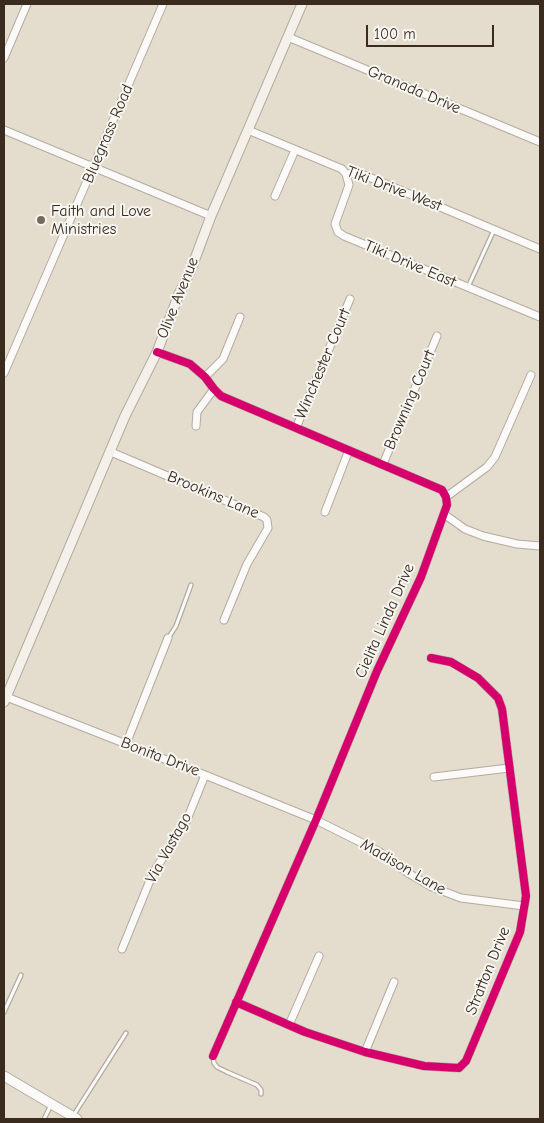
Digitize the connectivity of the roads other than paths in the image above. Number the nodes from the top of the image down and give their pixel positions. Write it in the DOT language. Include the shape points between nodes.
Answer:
graph roads {
  1 [pos="27,4"];
  2 [pos="163,4"];
  3 [pos="302,4"];
  4 [pos="288,37"];
  5 [pos="4,58"];
  6 [pos="4,130"];
  7 [pos="248,130"];
  8 [pos="540,142"];
  9 [pos="296,150"];
  10 [pos="94,167"];
  11 [pos="346,174"];
  12 [pos="275,196"];
  13 [pos="210,216"];
  14 [pos="494,230"];
  15 [pos="540,249"];
  16 [pos="468,288"];
  17 [pos="350,299"];
  18 [pos="240,317"];
  19 [pos="540,317"];
  20 [pos="437,336"];
  21 [pos="157,352"];
  22 [pos="4,374"];
  23 [pos="531,375"];
  24 [pos="205,377"];
  25 [pos="214,388"];
  26 [pos="196,426"];
  27 [pos="296,428"];
  28 [pos="349,450"];
  29 [pos="111,452"];
  30 [pos="383,464"];
  31 [pos="446,497"];
  32 [pos="325,512"];
  33 [pos="444,514"];
  34 [pos="540,546"];
  35 [pos="192,585"];
  36 [pos="224,620"];
  37 [pos="168,638"];
  38 [pos="431,658"];
  39 [pos="4,698"];
  40 [pos="126,744"];
  41 [pos="509,768"];
  42 [pos="205,775"];
  43 [pos="434,777"];
  44 [pos="316,820"];
  45 [pos="524,906"];
  46 [pos="122,949"];
  47 [pos="319,956"];
  48 [pos="21,975"];
  49 [pos="394,982"];
  50 [pos="236,1002"];
  51 [pos="4,1012"];
  52 [pos="289,1025"];
  53 [pos="126,1033"];
  54 [pos="364,1052"];
  55 [pos="213,1056"];
  56 [pos="4,1076"];
  57 [pos="261,1094"];
  58 [pos="51,1104"];
  59 [pos="74,1118"];
  60 [pos="44,1119"];
  1 -- 5 [label="street"];
  2 -- 10 [label="street, Bluegrass Road"];
  3 -- 4 [label="main road, Olive Avenue"];
  4 -- 7 [label="main road, Olive Avenue"];
  4 -- 8 [label="street, Granada Drive"];
  6 -- 10 [label="street"];
  7 -- 9 [label="street, Tiki Drive West"];
  7 -- 13 [label="main road, Olive Avenue"];
  9 -- 11 [label="street, Tiki Drive West" via="342,169"];
  9 -- 12 [label="street"];
  10 -- 13 [label="street"];
  10 -- 22 [label="street, Bluegrass Road"];
  11 -- 14 [label="street, Tiki Drive West" via="358,173 369,177"];
  11 -- 16 [label="street, Tiki Drive East" via="349,185 335,224 338,232"];
  13 -- 21 [label="main road, Olive Avenue"];
  14 -- 15 [label="street, Tiki Drive West"];
  14 -- 16 [label="lane"];
  16 -- 19 [label="street, Tiki Drive East"];
  17 -- 27 [label="street, Winchester Court"];
  18 -- 24 [label="street" via="223,359"];
  20 -- 30 [label="street, Browning Court"];
  21 -- 24 [label="street" via="190,364"];
  21 -- 29 [label="main road, Olive Avenue"];
  23 -- 31 [label="street" via="495,457 487,467"];
  24 -- 25 [label="street"];
  25 -- 26 [label="street" via="197,412"];
  25 -- 27 [label="street" via="221,396"];
  27 -- 28 [label="street"];
  28 -- 30 [label="street"];
  28 -- 32 [label="street"];
  29 -- 36 [label="street, Brookins Lane" via="267,520 268,528 247,564"];
  29 -- 39 [label="main road, Olive Avenue"];
  30 -- 31 [label="street" via="442,490"];
  31 -- 33 [label="street, Cielita Linda Drive"];
  33 -- 34 [label="street" via="482,536"];
  33 -- 44 [label="street, Cielita Linda Drive" via="421,577 376,671"];
  35 -- 37 [label="lane"];
  37 -- 40 [label="street"];
  38 -- 41 [label="street, Stratton Drive" via="451,662 478,678 498,698"];
  39 -- 40 [label="street, Bonita Drive"];
  40 -- 42 [label="street, Bonita Drive"];
  41 -- 43 [label="street"];
  41 -- 45 [label="street, Stratton Drive" via="526,896"];
  42 -- 44 [label="street, Bonita Drive"];
  42 -- 46 [label="street, Via Vastago" via="186,822 153,873"];
  44 -- 45 [label="street, Madison Lane" via="378,851 432,887 461,898"];
  44 -- 50 [label="street, Cielita Linda Drive"];
  45 -- 54 [label="street, Stratton Drive" via="520,932 466,1061 460,1068 424,1066"];
  47 -- 52 [label="street"];
  48 -- 51 [label="lane"];
  49 -- 54 [label="street"];
  50 -- 52 [label="street, Stratton Drive"];
  50 -- 55 [label="street, Cielita Linda Drive"];
  52 -- 54 [label="street, Stratton Drive"];
  53 -- 59 [label="lane"];
  55 -- 57 [label="lane" via="217,1067 257,1085"];
  56 -- 58 [label="street"];
  58 -- 59 [label="street"];
  58 -- 60 [label="lane"];
}
